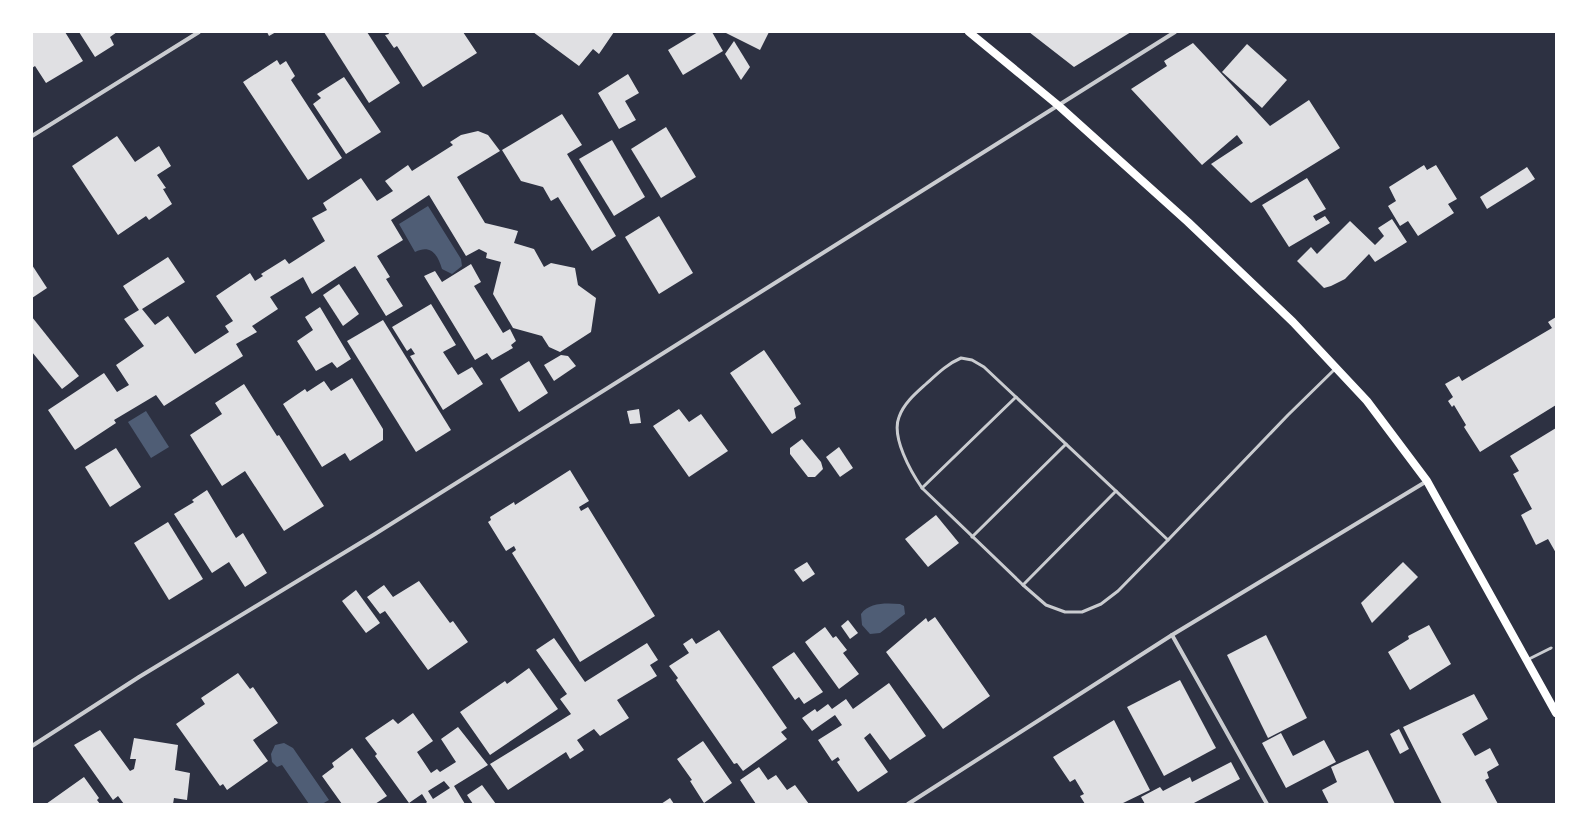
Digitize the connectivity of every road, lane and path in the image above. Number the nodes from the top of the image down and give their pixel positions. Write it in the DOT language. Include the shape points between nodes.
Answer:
graph roads {
  1 [pos="199,32"];
  2 [pos="969,32"];
  3 [pos="1175,32"];
  4 [pos="1059,106"];
  5 [pos="32,136"];
  6 [pos="1337,366"];
  7 [pos="1016,397"];
  8 [pos="1066,444"];
  9 [pos="1427,481"];
  10 [pos="922,488"];
  11 [pos="1116,491"];
  12 [pos="972,537"];
  13 [pos="1168,540"];
  14 [pos="1023,585"];
  15 [pos="1172,635"];
  16 [pos="1551,648"];
  17 [pos="1527,660"];
  18 [pos="1556,713"];
  19 [pos="32,746"];
  20 [pos="908,804"];
  21 [pos="1267,804"];
  1 -- 5 [label="street"];
  2 -- 4 [label="main road"];
  3 -- 4 [label="street"];
  4 -- 6 [label="main road" via="1194,227"];
  4 -- 19 [label="street"];
  6 -- 9 [label="main road" via="1367,401"];
  6 -- 13 [label="lane"];
  7 -- 8 [label="lane"];
  7 -- 10 [label="lane"];
  7 -- 10 [label="lane" via="984,367 972,360 961,358 950,362 916,393 898,417 897,429 905,458"];
  8 -- 11 [label="lane"];
  8 -- 12 [label="lane"];
  9 -- 15 [label="street"];
  9 -- 17 [label="main road"];
  10 -- 12 [label="lane"];
  11 -- 13 [label="lane"];
  11 -- 14 [label="lane"];
  12 -- 14 [label="lane"];
  13 -- 14 [label="lane" via="1118,591 1101,604 1082,612 1066,612 1046,605"];
  15 -- 20 [label="street"];
  15 -- 21 [label="street"];
  16 -- 17 [label="lane"];
  17 -- 18 [label="main road"];
}
